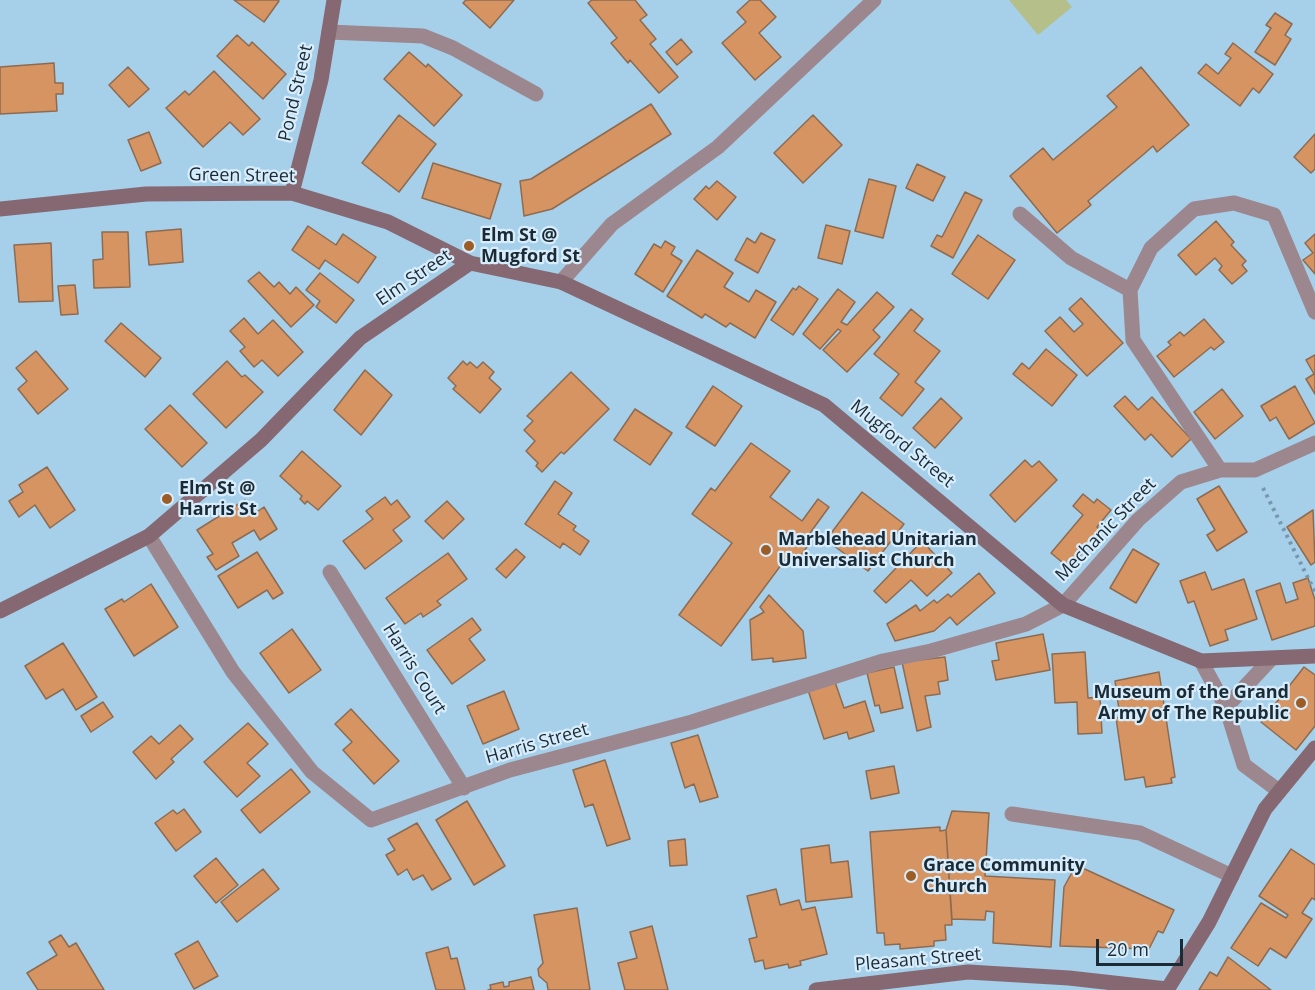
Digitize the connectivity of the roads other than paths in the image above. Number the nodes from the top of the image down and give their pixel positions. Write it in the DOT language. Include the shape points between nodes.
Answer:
graph roads {
  1 [pos="334,0"];
  2 [pos="874,0"];
  3 [pos="329,32"];
  4 [pos="536,94"];
  5 [pos="292,193"];
  6 [pos="0,209"];
  7 [pos="1020,214"];
  8 [pos="470,263"];
  9 [pos="561,282"];
  10 [pos="1130,290"];
  11 [pos="1315,312"];
  12 [pos="1315,443"];
  13 [pos="1220,470"];
  14 [pos="148,536"];
  15 [pos="330,572"];
  16 [pos="1063,605"];
  17 [pos="0,611"];
  18 [pos="1315,656"];
  19 [pos="1271,658"];
  20 [pos="1201,661"];
  21 [pos="1226,707"];
  22 [pos="1315,748"];
  23 [pos="464,788"];
  24 [pos="1279,791"];
  25 [pos="1012,814"];
  26 [pos="1232,876"];
  27 [pos="816,990"];
  28 [pos="1167,990"];
  1 -- 3 [label="main road, Pond Street"];
  2 -- 9 [label="street" via="718,147 612,224"];
  3 -- 4 [label="street" via="423,36 453,48"];
  3 -- 5 [label="main road, Pond Street" via="321,81"];
  5 -- 6 [label="main road, Green Street" via="146,194"];
  5 -- 8 [label="main road, Green Street" via="388,222"];
  7 -- 10 [label="street" via="1071,258"];
  8 -- 9 [label="main road, Elm Street"];
  8 -- 14 [label="main road, Elm Street" via="360,338 261,440"];
  9 -- 16 [label="main road, Mugford Street" via="824,405"];
  10 -- 11 [label="street" via="1151,248 1194,209 1234,203 1274,215"];
  10 -- 13 [label="street" via="1133,340"];
  12 -- 13 [label="street, Mechanic Street" via="1255,470"];
  13 -- 16 [label="street, Mechanic Street" via="1181,482 1138,520"];
  14 -- 17 [label="main road, Elm Street"];
  14 -- 23 [label="street, Harris Street" via="233,672 312,772 371,820"];
  15 -- 23 [label="street, Harris Court"];
  16 -- 20 [label="main road, Mugford Street"];
  16 -- 23 [label="street, Harris Street" via="1026,624 883,661 692,722 510,770"];
  18 -- 19 [label="main road"];
  19 -- 20 [label="main road"];
  19 -- 21 [label="street"];
  20 -- 21 [label="street"];
  21 -- 24 [label="street" via="1244,765"];
  22 -- 24 [label="main road"];
  24 -- 26 [label="main road" via="1265,809"];
  25 -- 26 [label="street" via="1140,833"];
  26 -- 28 [label="main road"];
  27 -- 28 [label="main road, Pleasant Street" via="968,972 1069,978"];
}
